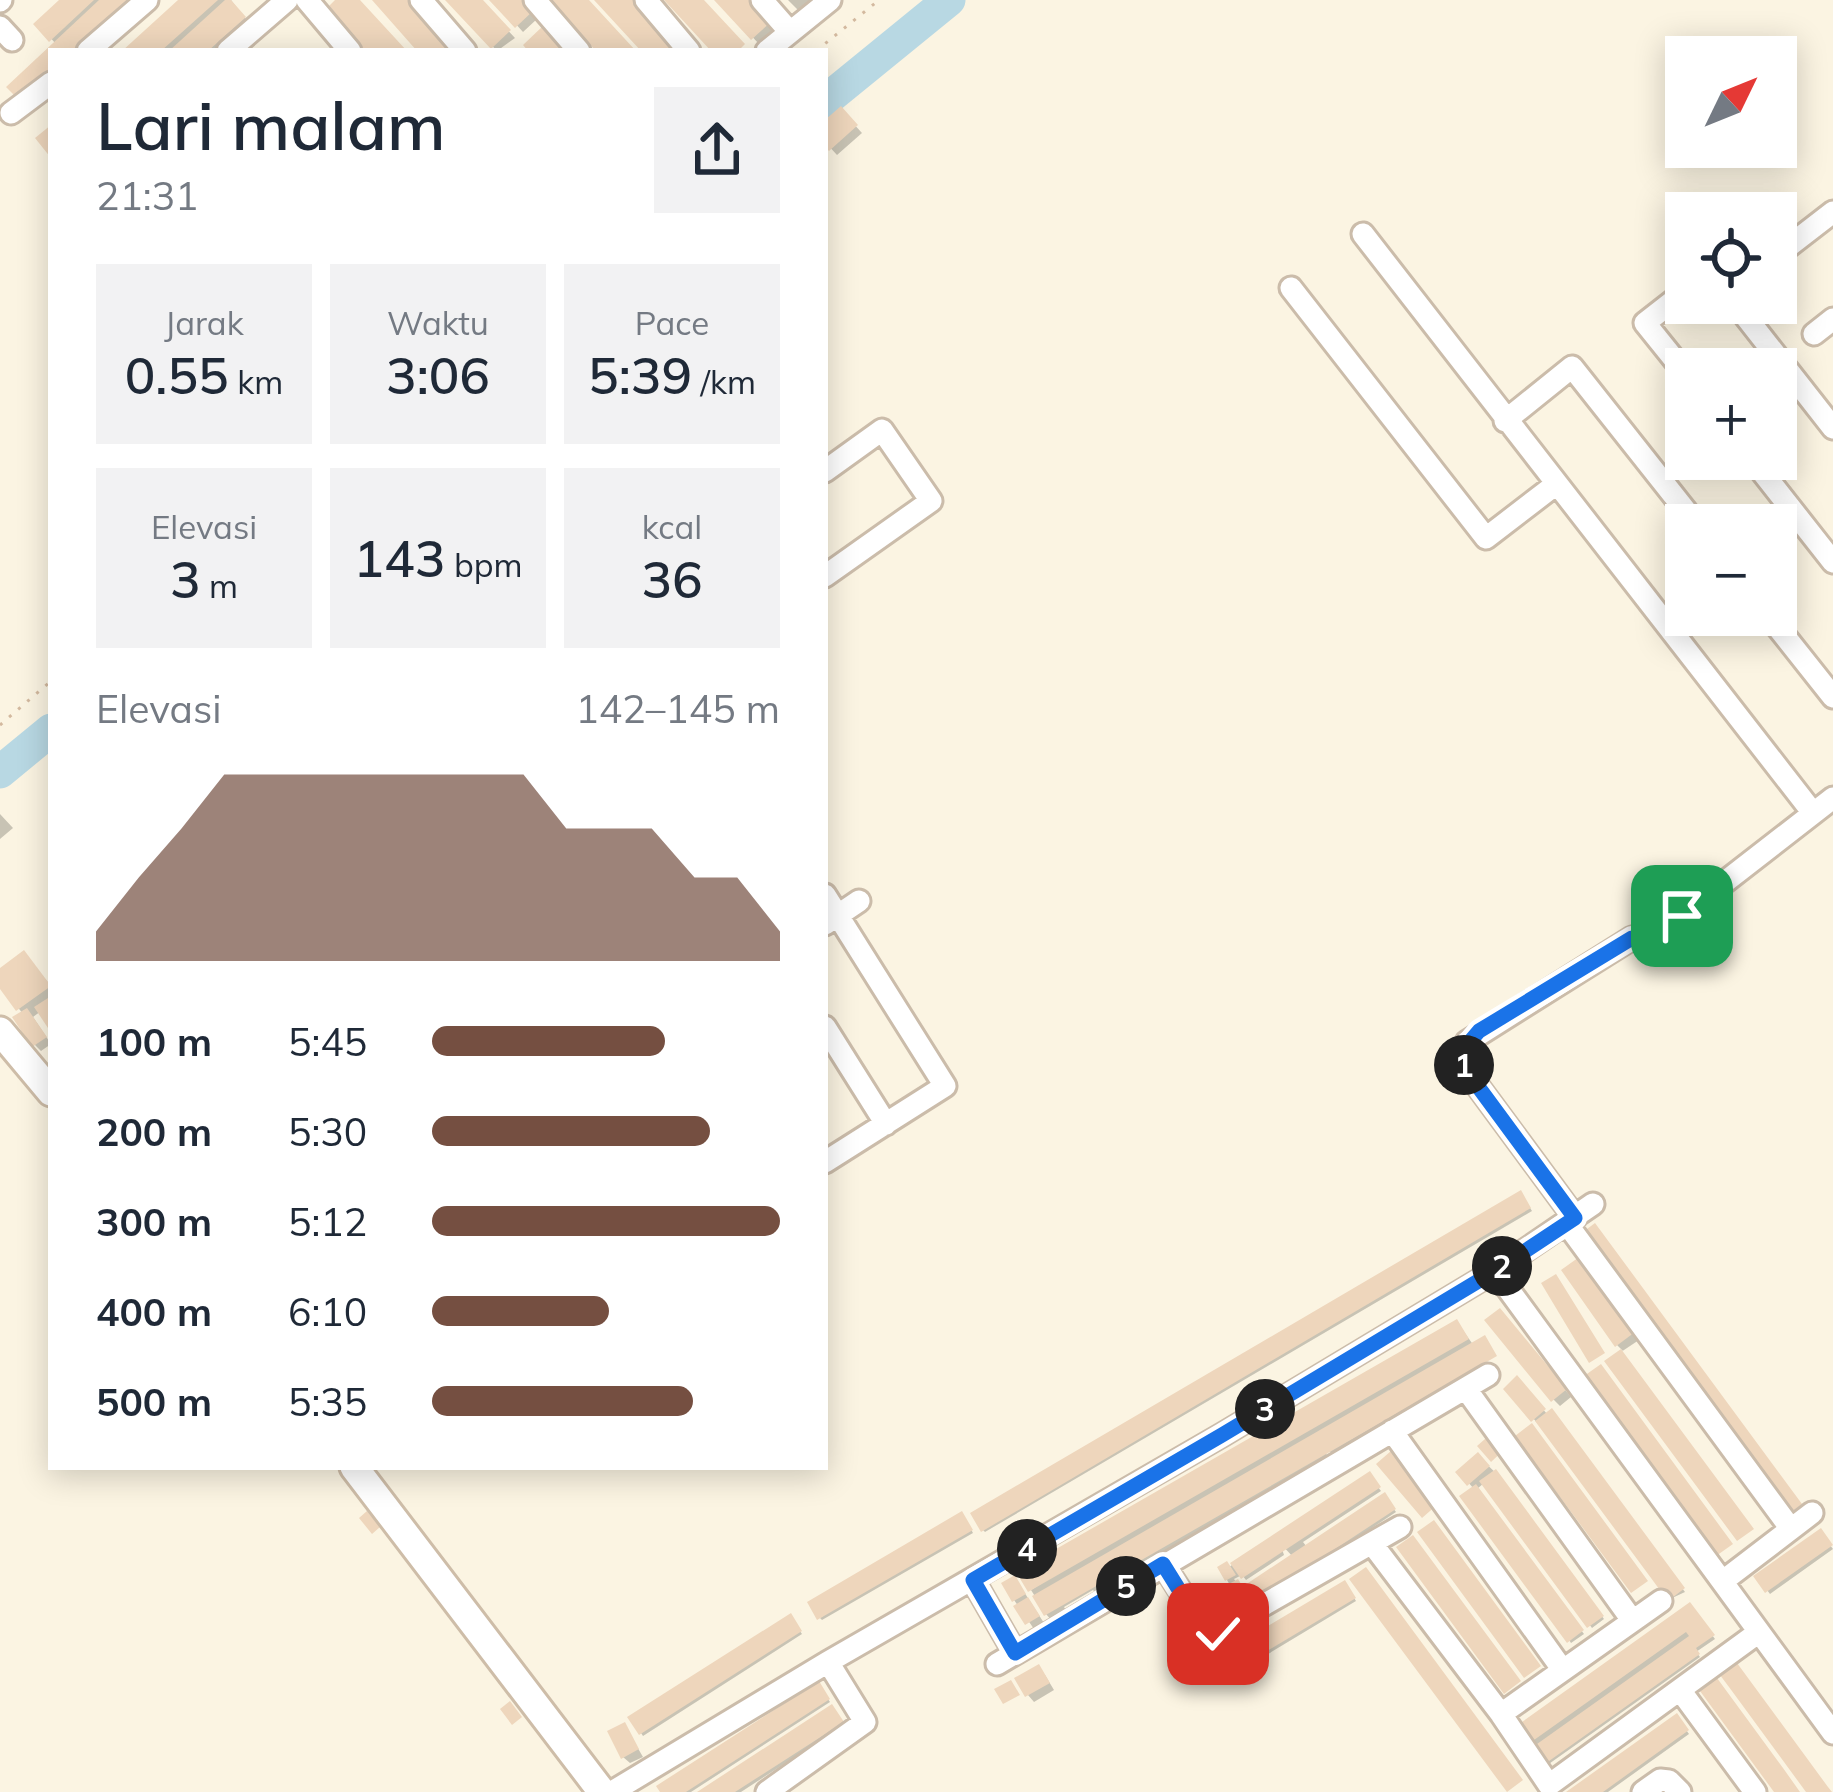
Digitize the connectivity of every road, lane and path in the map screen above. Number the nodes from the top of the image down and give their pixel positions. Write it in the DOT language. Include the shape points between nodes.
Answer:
graph roads {
  1 [pos="148,0"];
  2 [pos="287,0"];
  3 [pos="307,0"];
  4 [pos="421,0"];
  5 [pos="535,0"];
  6 [pos="646,0"];
  7 [pos="762,0"];
  8 [pos="830,0"];
  9 [pos="878,0"];
  10 [pos="261,8"];
  11 [pos="790,32"];
  12 [pos="92,48"];
  13 [pos="231,48"];
  14 [pos="347,48"];
  15 [pos="462,48"];
  16 [pos="576,48"];
  17 [pos="686,48"];
  18 [pos="770,48"];
  19 [pos="820,48"];
  20 [pos="47,95"];
  21 [pos="11,113"];
  22 [pos="1833,212"];
  23 [pos="1363,234"];
  24 [pos="1797,240"];
  25 [pos="1291,288"];
  26 [pos="1665,307"];
  27 [pos="1833,319"];
  28 [pos="1751,324"];
  29 [pos="1814,334"];
  30 [pos="1666,348"];
  31 [pos="1505,421"];
  32 [pos="1833,428"];
  33 [pos="828,469"];
  34 [pos="1769,480"];
  35 [pos="1555,485"];
  36 [pos="1680,504"];
  37 [pos="1833,562"];
  38 [pos="828,574"];
  39 [pos="1785,636"];
  40 [pos="48,684"];
  41 [pos="1832,693"];
  42 [pos="0,724"];
  43 [pos="1833,798"];
  44 [pos="1813,814"];
  45 [pos="860,901"];
  46 [pos="831,920"];
  47 [pos="0,1031"];
  48 [pos="828,1033"];
  49 [pos="48,1088"];
  50 [pos="886,1124"];
  51 [pos="828,1160"];
  52 [pos="1578,1215"];
  53 [pos="1495,1271"];
  54 [pos="1488,1375"];
  55 [pos="1466,1389"];
  56 [pos="1392,1431"];
  57 [pos="356,1470"];
  58 [pos="1812,1513"];
  59 [pos="1400,1527"];
  60 [pos="1791,1529"];
  61 [pos="1373,1545"];
  62 [pos="1163,1564"];
  63 [pos="973,1580"];
  64 [pos="1723,1581"];
  65 [pos="1661,1601"];
  66 [pos="1633,1620"];
  67 [pos="1759,1632"];
  68 [pos="828,1662"];
  69 [pos="1562,1669"];
  70 [pos="1680,1690"];
  71 [pos="1501,1714"];
  72 [pos="1833,1732"];
  73 [pos="1544,1788"];
  74 [pos="604,1790"];
  75 [pos="767,1792"];
  76 [pos="1642,1792"];
  77 [pos="1680,1792"];
  78 [pos="1755,1792"];
  1 -- 12 [label="street"];
  2 -- 10 [label="street"];
  3 -- 14 [label="street"];
  4 -- 15 [label="street"];
  5 -- 16 [label="street"];
  6 -- 17 [label="street"];
  7 -- 11 [label="street"];
  8 -- 11 [label="street"];
  9 -- 19 [label="path"];
  10 -- 13 [label="street"];
  11 -- 18 [label="street"];
  20 -- 21 [label="street"];
  22 -- 24 [label="street"];
  23 -- 31 [label="street"];
  25 -- 35 [label="street" via="1486,538"];
  26 -- 30 [label="street" via="1646,322"];
  27 -- 29 [label="street"];
  28 -- 32 [label="street"];
  31 -- 35 [label="street"];
  31 -- 36 [label="street" via="1572,368"];
  33 -- 38 [label="street" via="882,430 931,501"];
  34 -- 37 [label="street"];
  35 -- 44 [label="street"];
  39 -- 41 [label="street"];
  40 -- 42 [label="path"];
  43 -- 44 [label="street"];
  44 -- 52 [label="street" via="1663,930 1632,938 1479,1031 1462,1051 1471,1077"];
  45 -- 46 [label="street"];
  46 -- 50 [label="street" via="945,1086"];
  47 -- 49 [label="street"];
  48 -- 50 [label="street"];
  50 -- 51 [label="street"];
  52 -- 53 [label="street"];
  52 -- 60 [label="street"];
  53 -- 63 [label="street"];
  53 -- 64 [label="street"];
  54 -- 55 [label="street"];
  55 -- 56 [label="street"];
  55 -- 66 [label="street"];
  56 -- 62 [label="street"];
  56 -- 69 [label="street"];
  57 -- 74 [label="street"];
  58 -- 60 [label="street"];
  59 -- 61 [label="street"];
  60 -- 64 [label="street"];
  61 -- 62 [label="street" via="1209,1636"];
  61 -- 71 [label="street"];
  62 -- 63 [label="street" via="1006,1658"];
  63 -- 68 [label="street"];
  64 -- 67 [label="street"];
  65 -- 66 [label="street"];
  66 -- 69 [label="street"];
  67 -- 70 [label="street"];
  67 -- 72 [label="street"];
  68 -- 74 [label="street"];
  68 -- 75 [label="street" via="865,1722"];
  69 -- 71 [label="street"];
  70 -- 73 [label="street"];
  70 -- 78 [label="street"];
  71 -- 73 [label="street"];
  76 -- 77 [label="street" via="1660,1780"];
}
